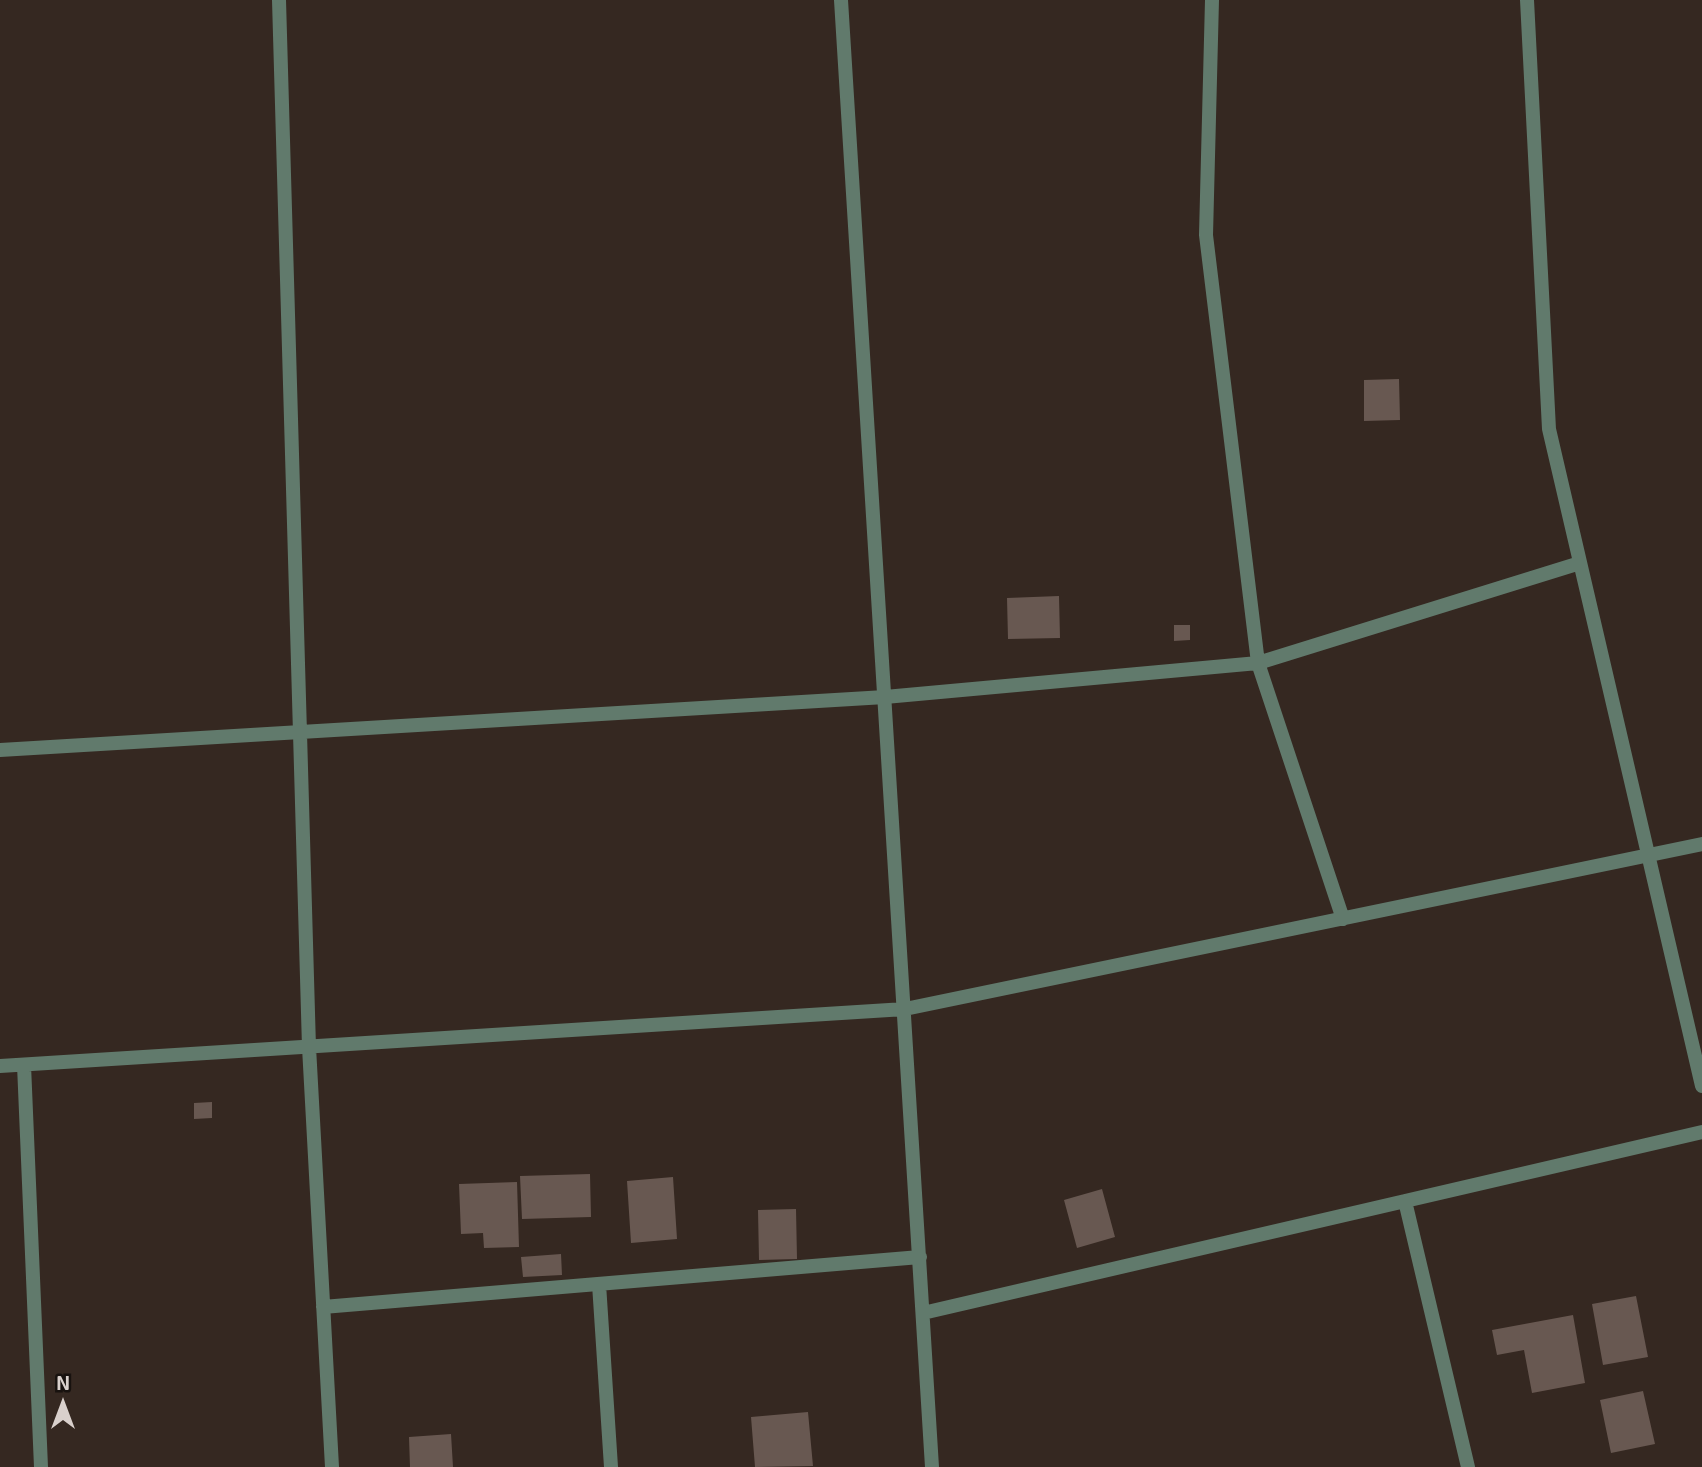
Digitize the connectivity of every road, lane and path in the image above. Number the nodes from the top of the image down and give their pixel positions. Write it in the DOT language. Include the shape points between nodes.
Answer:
graph roads {
  1 [pos="279,0"];
  2 [pos="841,0"];
  3 [pos="1212,0"];
  4 [pos="1527,0"];
  5 [pos="1580,563"];
  6 [pos="1258,663"];
  7 [pos="885,697"];
  8 [pos="300,733"];
  9 [pos="0,750"];
  10 [pos="1702,844"];
  11 [pos="1649,857"];
  12 [pos="1343,919"];
  13 [pos="905,1009"];
  14 [pos="309,1047"];
  15 [pos="24,1065"];
  16 [pos="0,1066"];
  17 [pos="1702,1086"];
  18 [pos="1702,1132"];
  19 [pos="1405,1201"];
  20 [pos="920,1257"];
  21 [pos="599,1284"];
  22 [pos="323,1307"];
  23 [pos="923,1313"];
  24 [pos="41,1467"];
  25 [pos="332,1467"];
  26 [pos="611,1467"];
  27 [pos="932,1467"];
  28 [pos="1468,1467"];
  1 -- 8 [label="street"];
  2 -- 7 [label="street"];
  3 -- 6 [label="street" via="1206,235"];
  4 -- 5 [label="street" via="1549,429"];
  5 -- 6 [label="street"];
  5 -- 11 [label="street"];
  6 -- 7 [label="street"];
  6 -- 12 [label="street"];
  7 -- 8 [label="street"];
  7 -- 13 [label="street"];
  8 -- 9 [label="street"];
  8 -- 14 [label="street"];
  10 -- 11 [label="street"];
  11 -- 12 [label="street"];
  11 -- 17 [label="street"];
  12 -- 13 [label="street"];
  13 -- 14 [label="street"];
  13 -- 20 [label="street"];
  14 -- 15 [label="street"];
  14 -- 22 [label="street"];
  15 -- 16 [label="street"];
  15 -- 24 [label="street"];
  18 -- 19 [label="street"];
  19 -- 23 [label="street"];
  19 -- 28 [label="street"];
  20 -- 21 [label="street"];
  20 -- 23 [label="street"];
  21 -- 22 [label="street"];
  21 -- 26 [label="street"];
  22 -- 25 [label="street"];
  23 -- 27 [label="street"];
}
